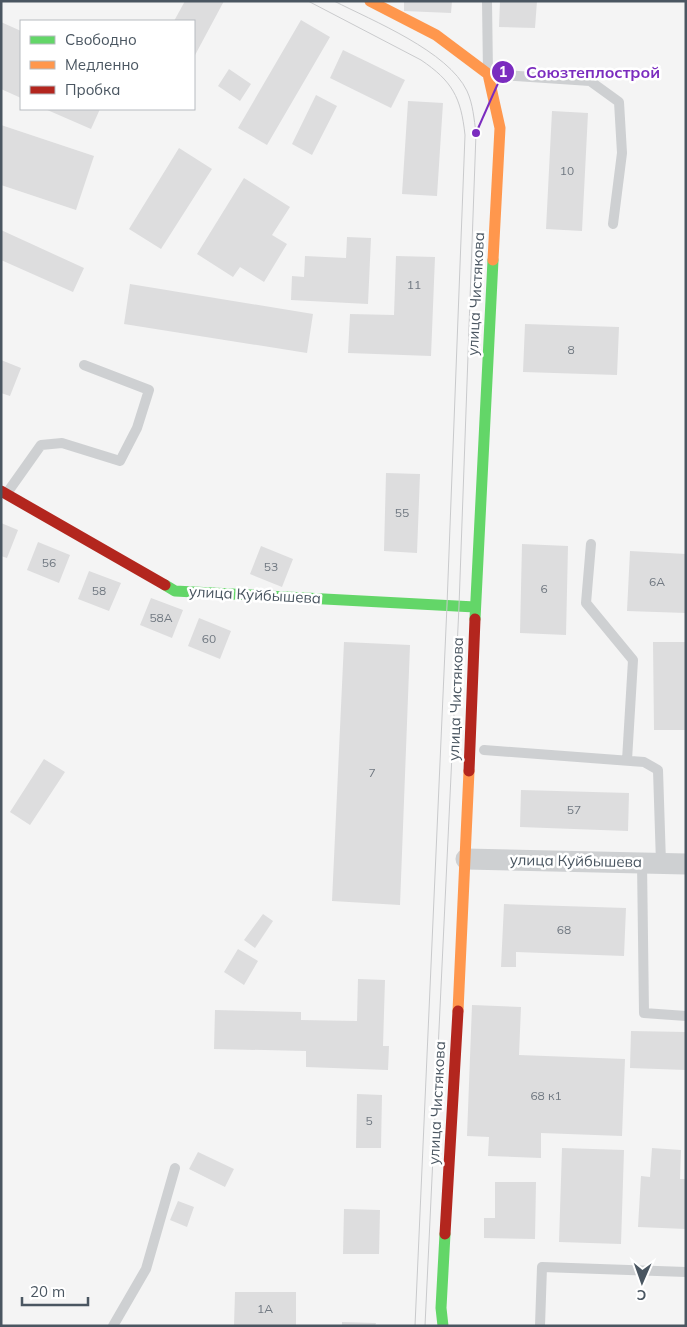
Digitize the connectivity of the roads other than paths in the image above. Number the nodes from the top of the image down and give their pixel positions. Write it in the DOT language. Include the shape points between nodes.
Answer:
graph roads {
  1 [pos="370,1"];
  2 [pos="487,1"];
  3 [pos="488,74"];
  4 [pos="612,224"];
  5 [pos="84,365"];
  6 [pos="4,492"];
  7 [pos="591,544"];
  8 [pos="475,607"];
  9 [pos="484,750"];
  10 [pos="627,760"];
  11 [pos="466,859"];
  12 [pos="652,862"];
  13 [pos="686,864"];
  14 [pos="686,1016"];
  15 [pos="175,1168"];
  16 [pos="686,1272"];
  17 [pos="113,1326"];
  18 [pos="443,1326"];
  19 [pos="540,1326"];
  1 -- 3 [label="street" via="436,35"];
  2 -- 3 [label="lane"];
  3 -- 4 [label="lane" via="590,81 619,102 622,153"];
  3 -- 8 [label="street, улица Чистякова" via="500,128"];
  5 -- 6 [label="lane" via="149,390 137,428 120,461 62,443 41,445"];
  6 -- 8 [label="street, улица Куйбышева" via="175,591"];
  7 -- 10 [label="lane" via="586,603 633,660"];
  8 -- 11 [label="street, улица Чистякова"];
  9 -- 10 [label="lane"];
  10 -- 12 [label="lane" via="644,762 658,770"];
  11 -- 12 [label="street, улица Куйбышева"];
  11 -- 18 [label="street, улица Чистякова" via="441,1308"];
  12 -- 13 [label="street, улица Куйбышева"];
  12 -- 14 [label="lane" via="644,1014"];
  15 -- 17 [label="lane" via="146,1269"];
  16 -- 19 [label="lane" via="542,1267"];
}
